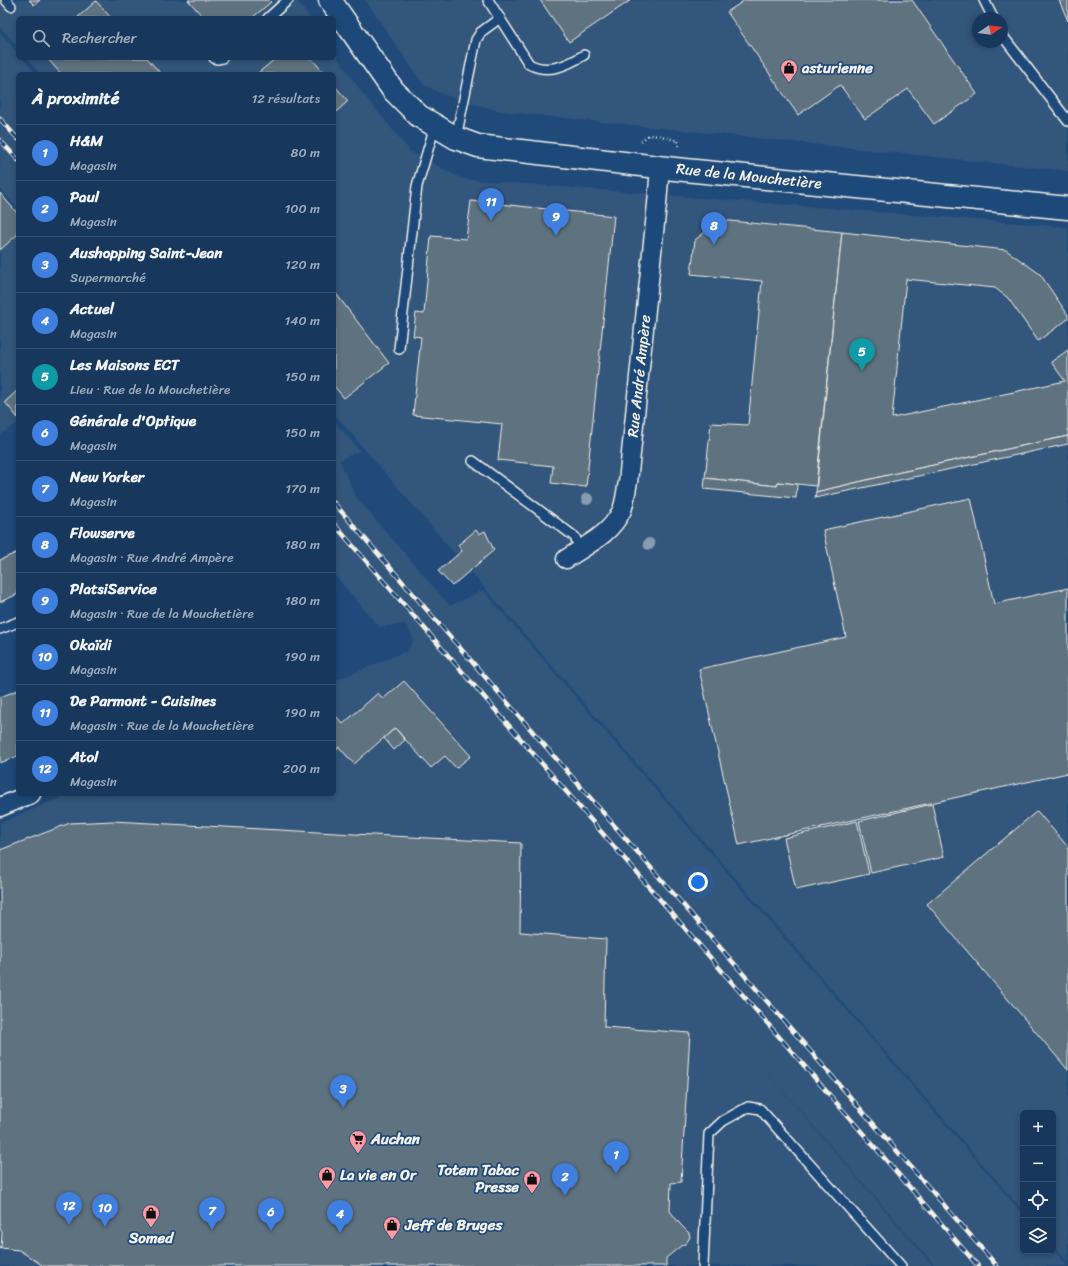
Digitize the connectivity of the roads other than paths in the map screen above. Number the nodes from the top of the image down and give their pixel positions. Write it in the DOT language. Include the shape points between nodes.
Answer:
graph roads {
  1 [pos="288,0"];
  2 [pos="330,0"];
  3 [pos="488,0"];
  4 [pos="984,0"];
  5 [pos="990,12"];
  6 [pos="270,16"];
  7 [pos="500,18"];
  8 [pos="1008,44"];
  9 [pos="584,55"];
  10 [pos="1068,121"];
  11 [pos="435,126"];
  12 [pos="456,138"];
  13 [pos="660,167"];
  14 [pos="1068,208"];
  15 [pos="399,349"];
  16 [pos="473,461"];
  17 [pos="573,554"];
  18 [pos="16,623"];
  19 [pos="0,629"];
  20 [pos="26,796"];
  21 [pos="0,807"];
  22 [pos="703,1266"];
  23 [pos="901,1266"];
  1 -- 6 [label="lane"];
  2 -- 11 [label="street, Rue de la Mouchetière" via="393,90 419,116"];
  3 -- 7 [label="lane"];
  4 -- 5 [label="lane"];
  7 -- 9 [label="lane" via="528,64 546,69 568,65"];
  7 -- 12 [label="lane" via="481,32 476,40"];
  8 -- 10 [label="lane"];
  11 -- 12 [label="street, Rue de la Mouchetière"];
  11 -- 15 [label="lane" via="417,186"];
  12 -- 13 [label="street, Rue de la Mouchetière" via="478,146"];
  13 -- 14 [label="street, Rue de la Mouchetière"];
  13 -- 17 [label="street, Rue André Ampère" via="628,482 622,509 613,524 599,538"];
  16 -- 17 [label="lane" via="575,537"];
  18 -- 19 [label="lane"];
  20 -- 21 [label="street"];
  22 -- 23 [label="lane" via="709,1134 724,1121 748,1107 760,1109"];
}
